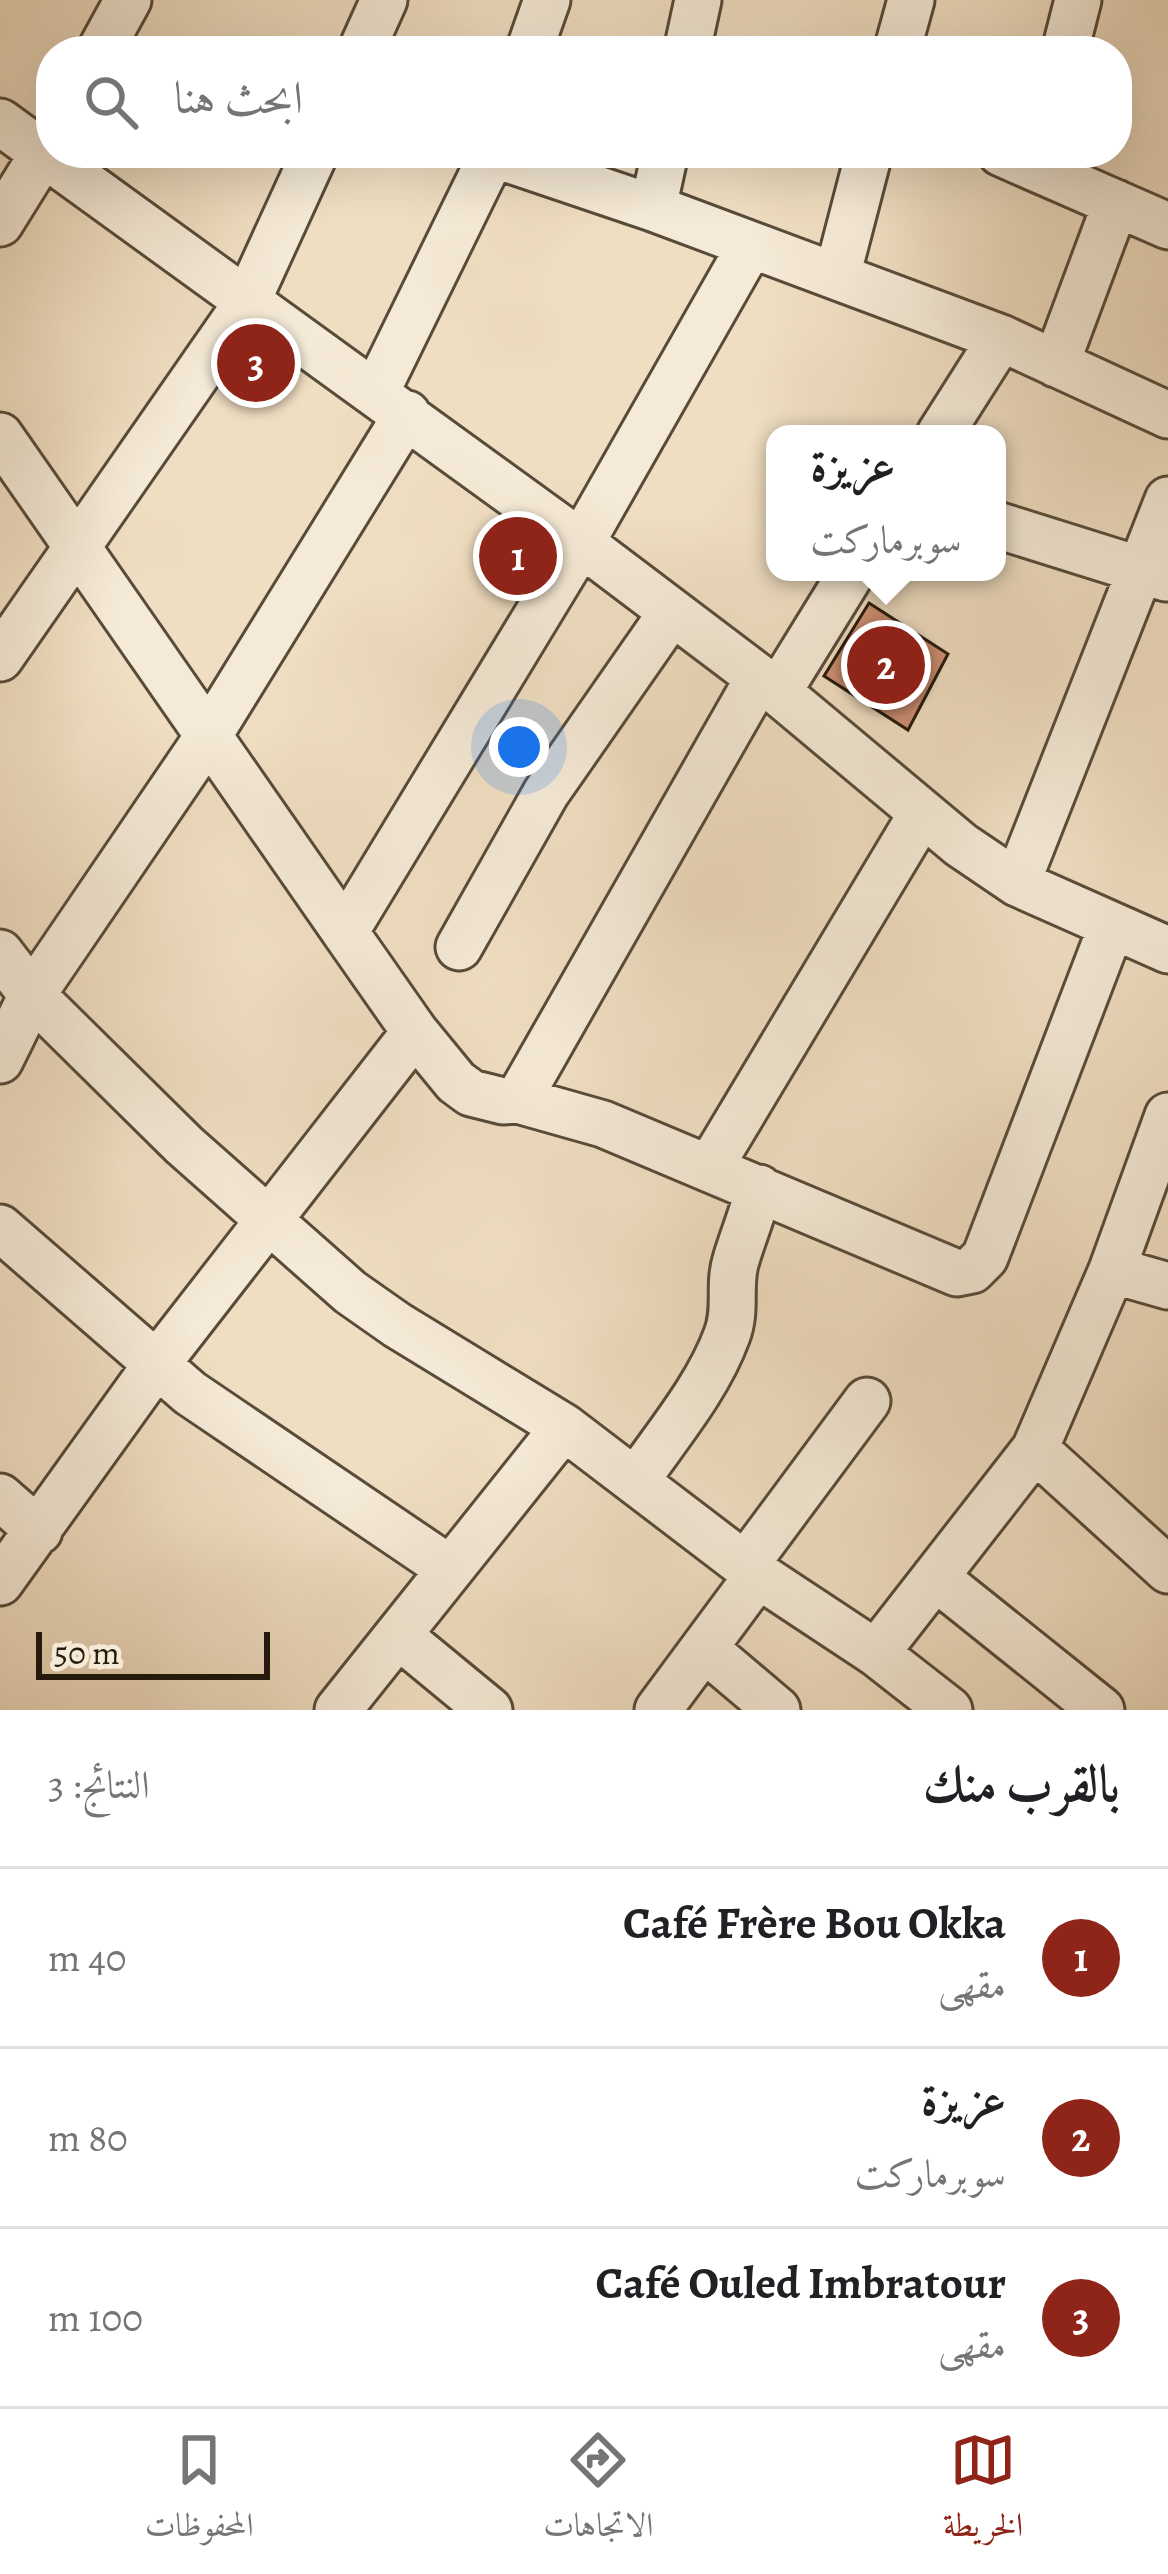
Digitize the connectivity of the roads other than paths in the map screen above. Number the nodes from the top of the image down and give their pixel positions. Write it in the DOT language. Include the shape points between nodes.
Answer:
graph roads {
  1 [pos="128,0"];
  2 [pos="384,0"];
  3 [pos="547,0"];
  4 [pos="698,0"];
  5 [pos="911,0"];
  6 [pos="1078,0"];
  7 [pos="108,36"];
  8 [pos="368,36"];
  9 [pos="534,36"];
  10 [pos="690,36"];
  11 [pos="900,36"];
  12 [pos="1069,36"];
  13 [pos="0,122"];
  14 [pos="36,140"];
  15 [pos="36,165"];
  16 [pos="76,168"];
  17 [pos="308,168"];
  18 [pos="487,168"];
  19 [pos="534,168"];
  20 [pos="662,168"];
  21 [pos="865,168"];
  22 [pos="1045,168"];
  23 [pos="1116,203"];
  24 [pos="653,208"];
  25 [pos="0,223"];
  26 [pos="1168,226"];
  27 [pos="750,246"];
  28 [pos="837,277"];
  29 [pos="246,304"];
  30 [pos="1001,338"];
  31 [pos="1056,364"];
  32 [pos="392,403"];
  33 [pos="1168,415"];
  34 [pos="946,425"];
  35 [pos="0,436"];
  36 [pos="1168,500"];
  37 [pos="1006,528"];
  38 [pos="581,543"];
  39 [pos="79,548"];
  40 [pos="1153,574"];
  41 [pos="845,581"];
  42 [pos="672,612"];
  43 [pos="0,658"];
  44 [pos="768,685"];
  45 [pos="207,738"];
  46 [pos="921,815"];
  47 [pos="1018,883"];
  48 [pos="1111,928"];
  49 [pos="344,932"];
  50 [pos="458,947"];
  51 [pos="1168,950"];
  52 [pos="0,953"];
  53 [pos="32,995"];
  54 [pos="416,1032"];
  55 [pos="0,1060"];
  56 [pos="518,1100"];
  57 [pos="1168,1116"];
  58 [pos="710,1167"];
  59 [pos="759,1188"];
  60 [pos="266,1220"];
  61 [pos="0,1228"];
  62 [pos="1112,1270"];
  63 [pos="1168,1286"];
  64 [pos="156,1365"];
  65 [pos="867,1401"];
  66 [pos="564,1426"];
  67 [pos="1035,1449"];
  68 [pos="637,1479"];
  69 [pos="0,1497"];
  70 [pos="39,1531"];
  71 [pos="451,1569"];
  72 [pos="752,1569"];
  73 [pos="1168,1570"];
  74 [pos="935,1577"];
  75 [pos="0,1582"];
  76 [pos="398,1635"];
  77 [pos="705,1649"];
  78 [pos="876,1653"];
  79 [pos="338,1710"];
  80 [pos="489,1710"];
  81 [pos="658,1710"];
  82 [pos="777,1710"];
  83 [pos="949,1710"];
  84 [pos="1101,1710"];
  1 -- 7 [label="street"];
  2 -- 8 [label="street"];
  3 -- 9 [label="street"];
  4 -- 10 [label="street"];
  5 -- 11 [label="street"];
  6 -- 12 [label="street"];
  13 -- 14 [label="street"];
  15 -- 25 [label="street"];
  16 -- 29 [label="street"];
  17 -- 29 [label="street"];
  18 -- 32 [label="street"];
  19 -- 24 [label="street"];
  20 -- 24 [label="street"];
  21 -- 28 [label="street"];
  22 -- 23 [label="street"];
  23 -- 26 [label="street"];
  23 -- 31 [label="street"];
  24 -- 27 [label="street"];
  27 -- 28 [label="street"];
  27 -- 38 [label="street"];
  28 -- 30 [label="street"];
  29 -- 32 [label="street"];
  29 -- 39 [label="street"];
  30 -- 31 [label="street"];
  30 -- 34 [label="street"];
  31 -- 33 [label="street"];
  32 -- 38 [label="street"];
  32 -- 45 [label="street"];
  35 -- 39 [label="street"];
  36 -- 40 [label="street"];
  37 -- 40 [label="street"];
  38 -- 42 [label="street"];
  38 -- 49 [label="street"];
  39 -- 43 [label="street"];
  39 -- 45 [label="street"];
  40 -- 47 [label="street"];
  41 -- 44 [label="street"];
  42 -- 44 [label="street"];
  42 -- 50 [label="street" via="546,793"];
  44 -- 46 [label="street"];
  44 -- 56 [label="street"];
  45 -- 49 [label="street"];
  45 -- 53 [label="street"];
  46 -- 47 [label="street"];
  46 -- 58 [label="street"];
  47 -- 48 [label="street"];
  48 -- 51 [label="street"];
  48 -- 59 [label="street" via="985,1257 972,1270 957,1273"];
  49 -- 54 [label="street"];
  52 -- 53 [label="street"];
  53 -- 55 [label="street"];
  53 -- 60 [label="street"];
  54 -- 56 [label="street" via="471,1093"];
  54 -- 60 [label="street"];
  56 -- 58 [label="street"];
  57 -- 62 [label="street"];
  58 -- 59 [label="street"];
  59 -- 68 [label="street" via="735,1261 728,1333"];
  60 -- 64 [label="street"];
  60 -- 66 [label="street" via="397,1325"];
  61 -- 64 [label="street"];
  62 -- 63 [label="street"];
  62 -- 67 [label="street"];
  64 -- 70 [label="street"];
  64 -- 71 [label="street"];
  65 -- 72 [label="street"];
  66 -- 68 [label="street"];
  66 -- 71 [label="street"];
  67 -- 73 [label="street"];
  67 -- 74 [label="street"];
  68 -- 72 [label="street"];
  69 -- 70 [label="street"];
  70 -- 75 [label="street"];
  71 -- 76 [label="street"];
  72 -- 77 [label="street"];
  72 -- 78 [label="street"];
  74 -- 78 [label="street"];
  74 -- 84 [label="street"];
  76 -- 79 [label="street"];
  76 -- 80 [label="street"];
  77 -- 81 [label="street"];
  77 -- 82 [label="street"];
  78 -- 83 [label="street"];
}
